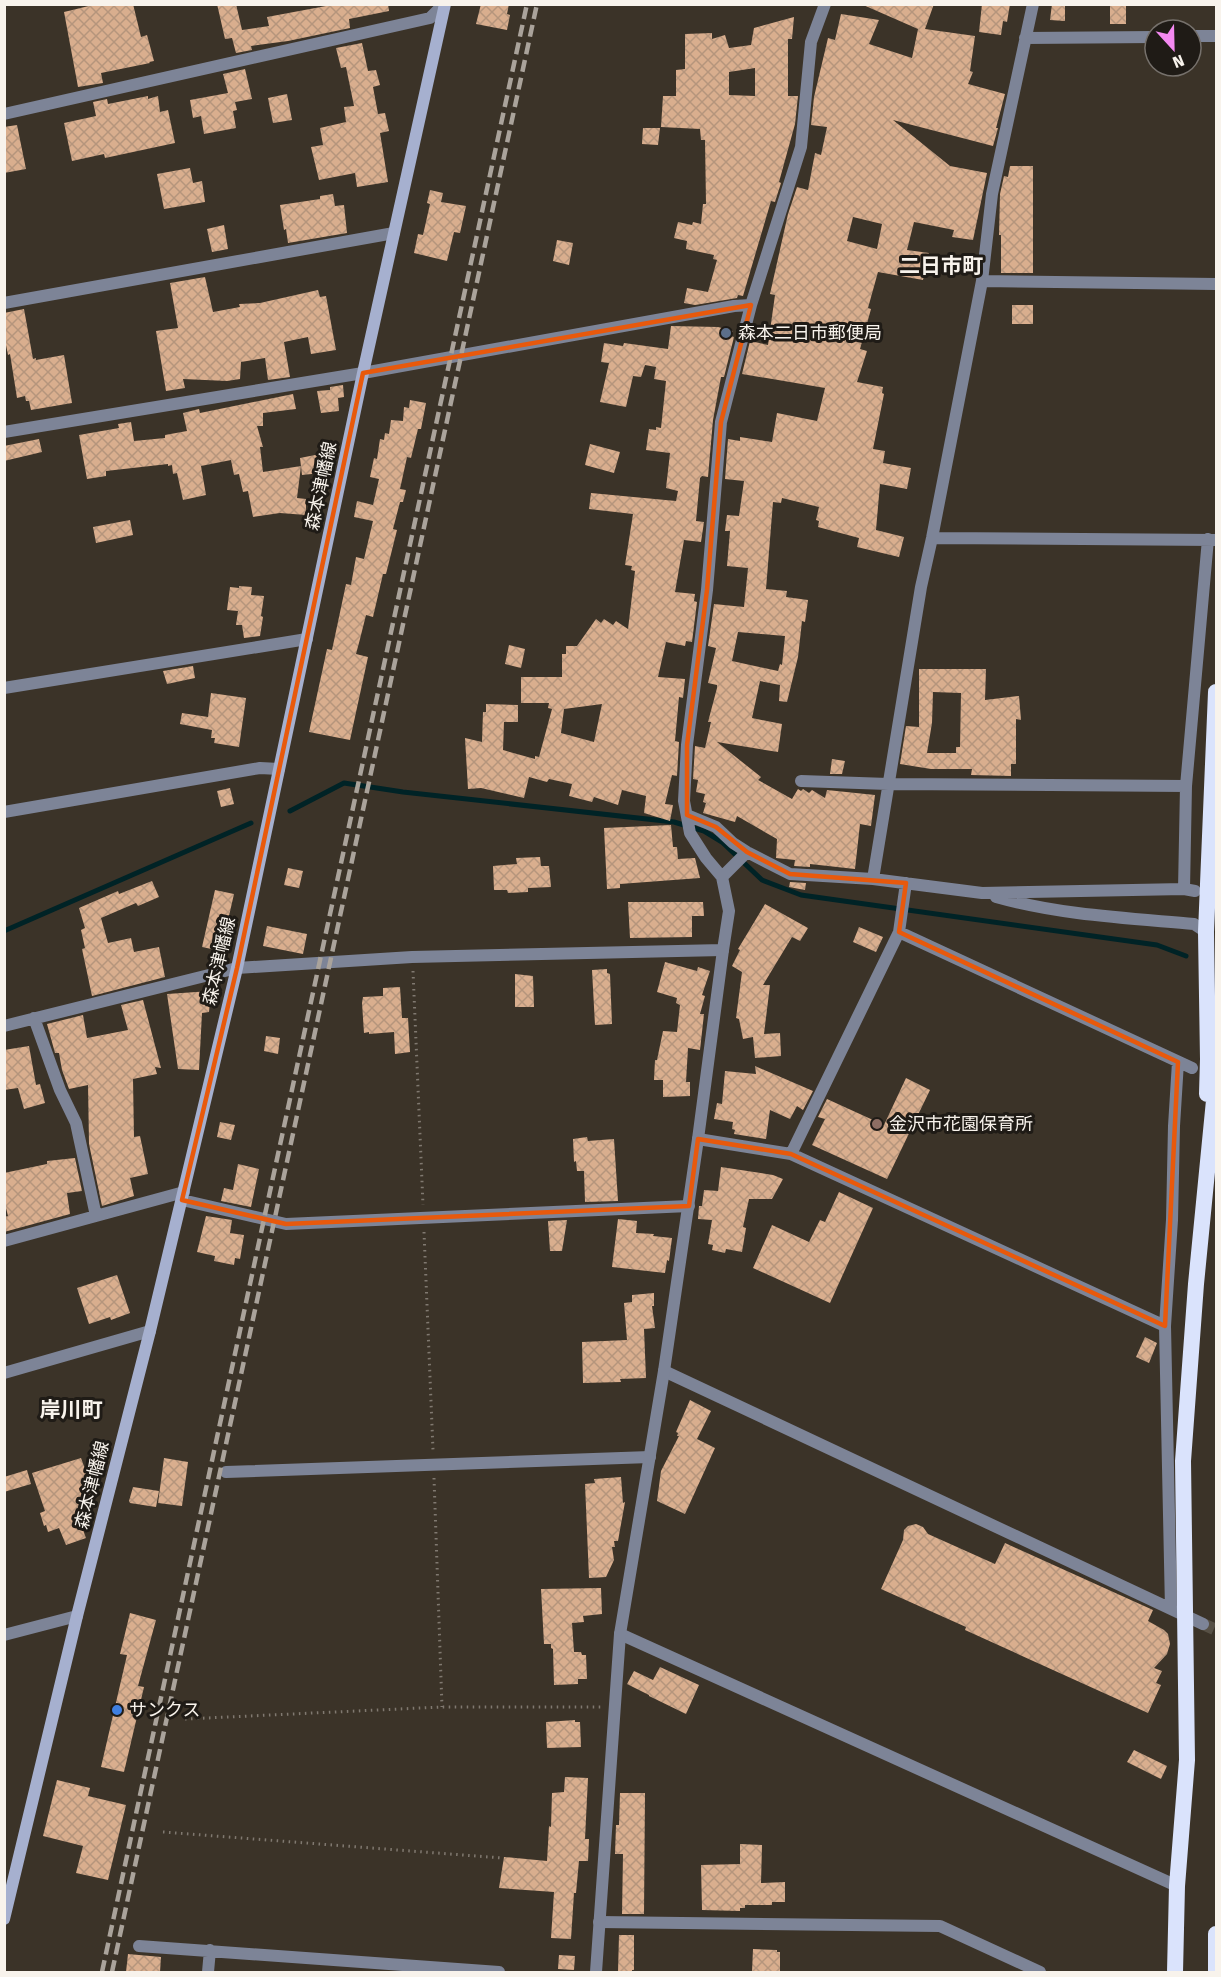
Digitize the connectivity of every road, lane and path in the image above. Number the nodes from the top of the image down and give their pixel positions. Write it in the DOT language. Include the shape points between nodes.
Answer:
graph roads {
  1 [pos="445,4"];
  2 [pos="825,4"];
  3 [pos="1033,4"];
  4 [pos="1143,36"];
  5 [pos="1025,38"];
  6 [pos="4,114"];
  7 [pos="394,233"];
  8 [pos="982,281"];
  9 [pos="1216,284"];
  10 [pos="4,303"];
  11 [pos="752,304"];
  12 [pos="363,373"];
  13 [pos="4,432"];
  14 [pos="932,538"];
  15 [pos="1212,539"];
  16 [pos="307,639"];
  17 [pos="4,688"];
  18 [pos="1216,692"];
  19 [pos="279,769"];
  20 [pos="801,781"];
  21 [pos="888,784"];
  22 [pos="1186,786"];
  23 [pos="4,812"];
  24 [pos="688,823"];
  25 [pos="741,858"];
  26 [pos="722,877"];
  27 [pos="873,879"];
  28 [pos="906,883"];
  29 [pos="982,893"];
  30 [pos="899,932"];
  31 [pos="1206,932"];
  32 [pos="723,950"];
  33 [pos="412,957"];
  34 [pos="237,968"];
  35 [pos="34,1018"];
  36 [pos="4,1026"];
  37 [pos="1178,1062"];
  38 [pos="1192,1068"];
  39 [pos="1216,1080"];
  40 [pos="698,1138"];
  41 [pos="1210,1147"];
  42 [pos="791,1154"];
  43 [pos="183,1196"];
  44 [pos="688,1206"];
  45 [pos="96,1216"];
  46 [pos="424,1218"];
  47 [pos="4,1240"];
  48 [pos="1165,1326"];
  49 [pos="150,1331"];
  50 [pos="664,1371"];
  51 [pos="4,1373"];
  52 [pos="650,1457"];
  53 [pos="433,1464"];
  54 [pos="226,1472"];
  55 [pos="1171,1610"];
  56 [pos="77,1616"];
  57 [pos="1186,1617"];
  58 [pos="1203,1624"];
  59 [pos="620,1634"];
  60 [pos="4,1635"];
  61 [pos="442,1707"];
  62 [pos="614,1707"];
  63 [pos="185,1719"];
  64 [pos="163,1832"];
  65 [pos="502,1858"];
  66 [pos="9,1885"];
  67 [pos="1177,1886"];
  68 [pos="4,1919"];
  69 [pos="599,1922"];
  70 [pos="1216,1934"];
  71 [pos="139,1946"];
  72 [pos="210,1950"];
  73 [pos="208,1972"];
  74 [pos="499,1972"];
  75 [pos="596,1972"];
  76 [pos="1040,1972"];
  77 [pos="1175,1972"];
  78 [pos="1216,1972"];
  1 -- 6 [label="street" via="430,18"];
  1 -- 7 [label="main road, 森本津幡線"];
  2 -- 11 [label="street" via="811,42 801,147"];
  3 -- 5 [label="street"];
  4 -- 5 [label="street"];
  5 -- 8 [label="street" via="992,195"];
  7 -- 10 [label="street"];
  7 -- 12 [label="main road, 森本津幡線"];
  8 -- 9 [label="street"];
  8 -- 14 [label="street"];
  11 -- 12 [label="street"];
  11 -- 24 [label="street" via="720,422 707,590 687,745 684,801"];
  12 -- 13 [label="street"];
  12 -- 16 [label="main road, 森本津幡線"];
  14 -- 15 [label="street"];
  14 -- 21 [label="street"];
  15 -- 22 [label="street"];
  16 -- 17 [label="street"];
  16 -- 19 [label="main road, 森本津幡線"];
  18 -- 31 [label="highway"];
  19 -- 23 [label="street" via="261,768"];
  19 -- 34 [label="main road, 森本津幡線"];
  20 -- 21 [label="street"];
  21 -- 22 [label="street"];
  21 -- 27 [label="street"];
  22 -- 29 [label="street" via="1190,890"];
  24 -- 25 [label="street" via="716,827 733,843"];
  24 -- 26 [label="street" via="706,858"];
  25 -- 26 [label="street"];
  25 -- 27 [label="street" via="790,874"];
  26 -- 32 [label="street" via="729,911"];
  27 -- 28 [label="street"];
  28 -- 29 [label="street"];
  28 -- 30 [label="street"];
  29 -- 31 [label="street" via="1024,905 1099,916 1194,924"];
  30 -- 37 [label="street"];
  30 -- 42 [label="street"];
  31 -- 41 [label="highway" via="1208,1059 1204,1135"];
  32 -- 33 [label="street"];
  32 -- 40 [label="street"];
  33 -- 34 [label="street"];
  33 -- 46 [label="path"];
  34 -- 35 [label="street"];
  34 -- 43 [label="main road, 森本津幡線"];
  35 -- 36 [label="street"];
  35 -- 45 [label="street" via="76,1123"];
  37 -- 38 [label="street"];
  37 -- 48 [label="street"];
  39 -- 41 [label="highway"];
  40 -- 42 [label="street"];
  40 -- 44 [label="street"];
  41 -- 57 [label="highway" via="1183,1461"];
  42 -- 48 [label="street"];
  43 -- 45 [label="street"];
  43 -- 46 [label="street" via="286,1224"];
  43 -- 49 [label="main road, 森本津幡線"];
  44 -- 46 [label="street"];
  44 -- 50 [label="street"];
  45 -- 47 [label="street"];
  46 -- 53 [label="path"];
  48 -- 55 [label="street"];
  49 -- 51 [label="street"];
  49 -- 56 [label="main road, 森本津幡線"];
  50 -- 52 [label="street"];
  50 -- 55 [label="street"];
  52 -- 53 [label="street"];
  52 -- 59 [label="street"];
  53 -- 54 [label="street"];
  53 -- 61 [label="path"];
  55 -- 57 [label="street"];
  56 -- 60 [label="street"];
  56 -- 66 [label="main road, 森本津幡線"];
  57 -- 58 [label="street"];
  57 -- 67 [label="highway" via="1187,1760"];
  59 -- 62 [label="street"];
  59 -- 67 [label="street"];
  61 -- 62 [label="path"];
  61 -- 63 [label="path"];
  62 -- 69 [label="street"];
  64 -- 65 [label="path"];
  66 -- 68 [label="main road, 森本津幡線"];
  67 -- 77 [label="highway"];
  69 -- 75 [label="street"];
  69 -- 76 [label="street" via="940,1926"];
  70 -- 78 [label="highway"];
  71 -- 72 [label="street"];
  72 -- 73 [label="street"];
  72 -- 74 [label="street"];
}
